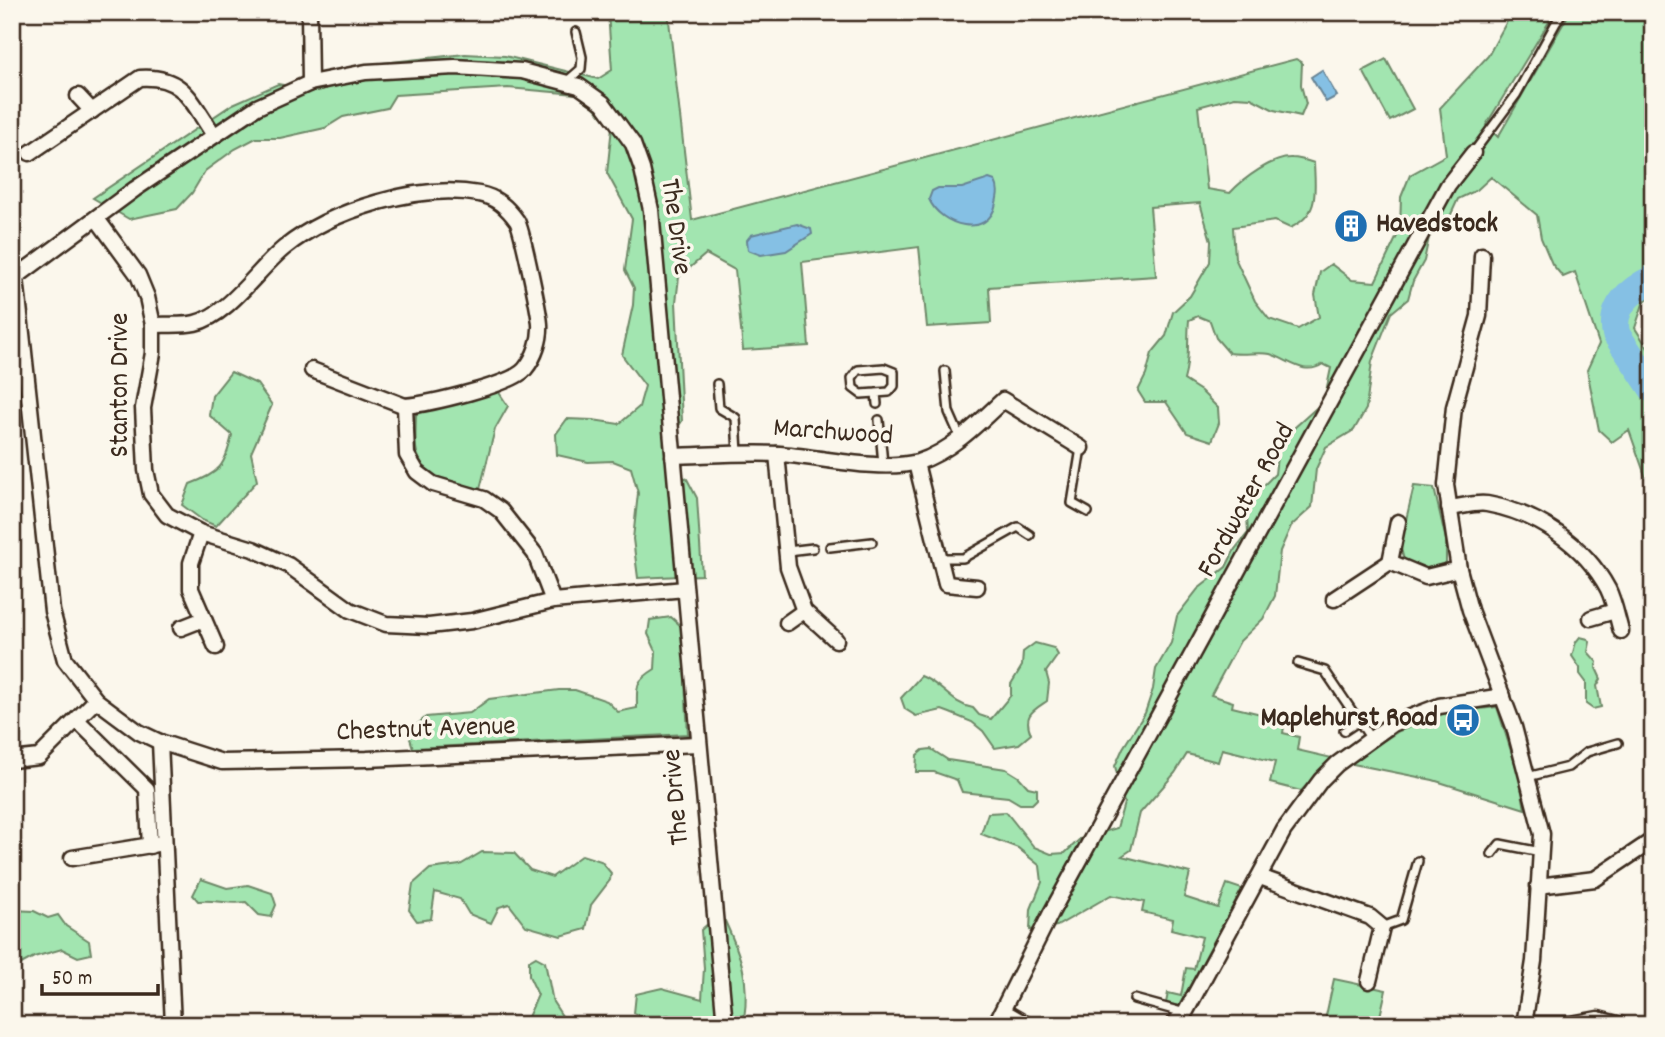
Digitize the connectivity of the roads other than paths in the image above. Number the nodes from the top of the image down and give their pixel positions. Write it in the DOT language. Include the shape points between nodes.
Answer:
graph roads {
  1 [pos="309,12"];
  2 [pos="1562,12"];
  3 [pos="576,32"];
  4 [pos="565,82"];
  5 [pos="310,83"];
  6 [pos="78,96"];
  7 [pos="92,111"];
  8 [pos="214,135"];
  9 [pos="30,153"];
  10 [pos="1473,153"];
  11 [pos="97,219"];
  12 [pos="1482,255"];
  13 [pos="14,279"];
  14 [pos="153,325"];
  15 [pos="312,370"];
  16 [pos="945,371"];
  17 [pos="717,384"];
  18 [pos="876,393"];
  19 [pos="877,404"];
  20 [pos="405,405"];
  21 [pos="879,420"];
  22 [pos="960,437"];
  23 [pos="1081,448"];
  24 [pos="738,454"];
  25 [pos="777,454"];
  26 [pos="673,456"];
  27 [pos="916,463"];
  28 [pos="883,464"];
  29 [pos="1449,508"];
  30 [pos="1088,512"];
  31 [pos="1398,522"];
  32 [pos="201,533"];
  33 [pos="1030,535"];
  34 [pos="872,542"];
  35 [pos="830,547"];
  36 [pos="813,548"];
  37 [pos="786,551"];
  38 [pos="939,558"];
  39 [pos="1390,562"];
  40 [pos="1458,569"];
  41 [pos="977,587"];
  42 [pos="685,589"];
  43 [pos="1334,599"];
  44 [pos="553,601"];
  45 [pos="804,611"];
  46 [pos="1615,611"];
  47 [pos="1591,618"];
  48 [pos="204,619"];
  49 [pos="787,623"];
  50 [pos="181,628"];
  51 [pos="1621,631"];
  52 [pos="836,640"];
  53 [pos="216,647"];
  54 [pos="1298,663"];
  55 [pos="1503,696"];
  56 [pos="96,700"];
  57 [pos="77,720"];
  58 [pos="1359,721"];
  59 [pos="1344,731"];
  60 [pos="1371,739"];
  61 [pos="160,742"];
  62 [pos="1618,743"];
  63 [pos="698,744"];
  64 [pos="12,760"];
  65 [pos="1527,776"];
  66 [pos="1653,840"];
  67 [pos="157,844"];
  68 [pos="1541,852"];
  69 [pos="1492,854"];
  70 [pos="72,858"];
  71 [pos="1418,860"];
  72 [pos="1260,877"];
  73 [pos="1538,886"];
  74 [pos="1382,927"];
  75 [pos="1368,981"];
  76 [pos="1134,999"];
  77 [pos="1003,1011"];
  78 [pos="1185,1013"];
  79 [pos="1524,1024"];
  80 [pos="173,1025"];
  81 [pos="725,1025"];
  82 [pos="995,1025"];
  83 [pos="1027,1025"];
  84 [pos="1172,1025"];
  85 [pos="1621,1025"];
  1 -- 5 [label="street"];
  2 -- 10 [label="lane, Fordwater Road" via="1516,95"];
  3 -- 4 [label="lane" via="583,57 581,69"];
  4 -- 5 [label="street, The Drive" via="522,71 455,67 366,72"];
  4 -- 26 [label="street, The Drive" via="603,103 633,145 642,169 651,210"];
  5 -- 8 [label="street, The Drive" via="257,107"];
  6 -- 7 [label="street"];
  7 -- 8 [label="street" via="140,78 158,77 183,89"];
  7 -- 9 [label="street"];
  8 -- 11 [label="street, The Drive"];
  10 -- 77 [label="street, Fordwater Road" via="1448,185 1051,913"];
  11 -- 13 [label="street, The Drive"];
  11 -- 14 [label="street, Stanton Drive" via="138,275"];
  12 -- 29 [label="street" via="1479,316 1454,407 1446,485"];
  13 -- 56 [label="street, Chestnut Avenue" via="52,611 65,660"];
  14 -- 20 [label="street" via="196,323 226,308 285,247 362,206 404,196 454,192 481,194 503,203 519,223 541,325 537,349 524,371 498,383 428,404"];
  14 -- 32 [label="street, Stanton Drive" via="143,408 151,494 167,515"];
  15 -- 20 [label="street"];
  16 -- 22 [label="lane" via="949,412"];
  17 -- 24 [label="lane" via="719,408 737,418"];
  18 -- 18 [label="lane" via="861,394 853,388 852,378 858,370 894,372 894,386"];
  18 -- 19 [label="lane"];
  20 -- 44 [label="street" via="407,455 417,472 433,484 484,499 501,511 535,554"];
  21 -- 28 [label="lane"];
  22 -- 23 [label="street, Marchwood" via="1003,400"];
  22 -- 27 [label="street, Marchwood"];
  23 -- 30 [label="lane" via="1072,503"];
  24 -- 25 [label="street, Marchwood"];
  24 -- 26 [label="street, Marchwood"];
  25 -- 28 [label="street, Marchwood"];
  25 -- 37 [label="street"];
  26 -- 42 [label="street, The Drive"];
  27 -- 28 [label="street, Marchwood"];
  27 -- 38 [label="street"];
  29 -- 40 [label="street"];
  29 -- 46 [label="street" via="1484,503 1522,514 1564,536 1609,591"];
  31 -- 39 [label="street"];
  32 -- 44 [label="street, Stanton Drive" via="288,565 350,610 386,624 472,621"];
  32 -- 48 [label="street" via="191,563 191,589"];
  33 -- 38 [label="lane" via="1018,527 963,558"];
  34 -- 35 [label="lane"];
  36 -- 37 [label="lane"];
  37 -- 45 [label="street"];
  38 -- 41 [label="street" via="946,584"];
  39 -- 40 [label="street" via="1426,577"];
  39 -- 43 [label="street"];
  40 -- 55 [label="street"];
  42 -- 44 [label="street, Stanton Drive"];
  42 -- 63 [label="street, The Drive"];
  45 -- 49 [label="street"];
  45 -- 52 [label="street"];
  46 -- 47 [label="street"];
  46 -- 51 [label="street"];
  48 -- 50 [label="street"];
  48 -- 53 [label="street"];
  54 -- 58 [label="lane" via="1325,671"];
  55 -- 60 [label="street" via="1440,706 1392,724"];
  55 -- 65 [label="street"];
  56 -- 57 [label="street"];
  56 -- 61 [label="street, Chestnut Avenue"];
  57 -- 64 [label="street" via="39,757"];
  57 -- 67 [label="street" via="147,789"];
  58 -- 59 [label="lane"];
  58 -- 60 [label="lane"];
  60 -- 72 [label="street" via="1321,780 1284,830"];
  61 -- 63 [label="street, Chestnut Avenue" via="222,762"];
  61 -- 67 [label="street"];
  62 -- 65 [label="lane" via="1587,752 1568,767"];
  63 -- 81 [label="street, The Drive"];
  65 -- 68 [label="street" via="1542,834"];
  66 -- 73 [label="street" via="1595,879"];
  67 -- 70 [label="street"];
  67 -- 80 [label="street"];
  68 -- 69 [label="lane" via="1500,844"];
  68 -- 73 [label="street"];
  71 -- 74 [label="lane" via="1401,920"];
  72 -- 74 [label="street" via="1370,917"];
  72 -- 78 [label="street"];
  73 -- 79 [label="street" via="1534,961"];
  74 -- 75 [label="street"];
  76 -- 78 [label="lane"];
  77 -- 82 [label="street, Fordwater Road"];
  77 -- 83 [label="street"];
  78 -- 84 [label="street"];
  79 -- 85 [label="street" via="1598,1019"];
}
